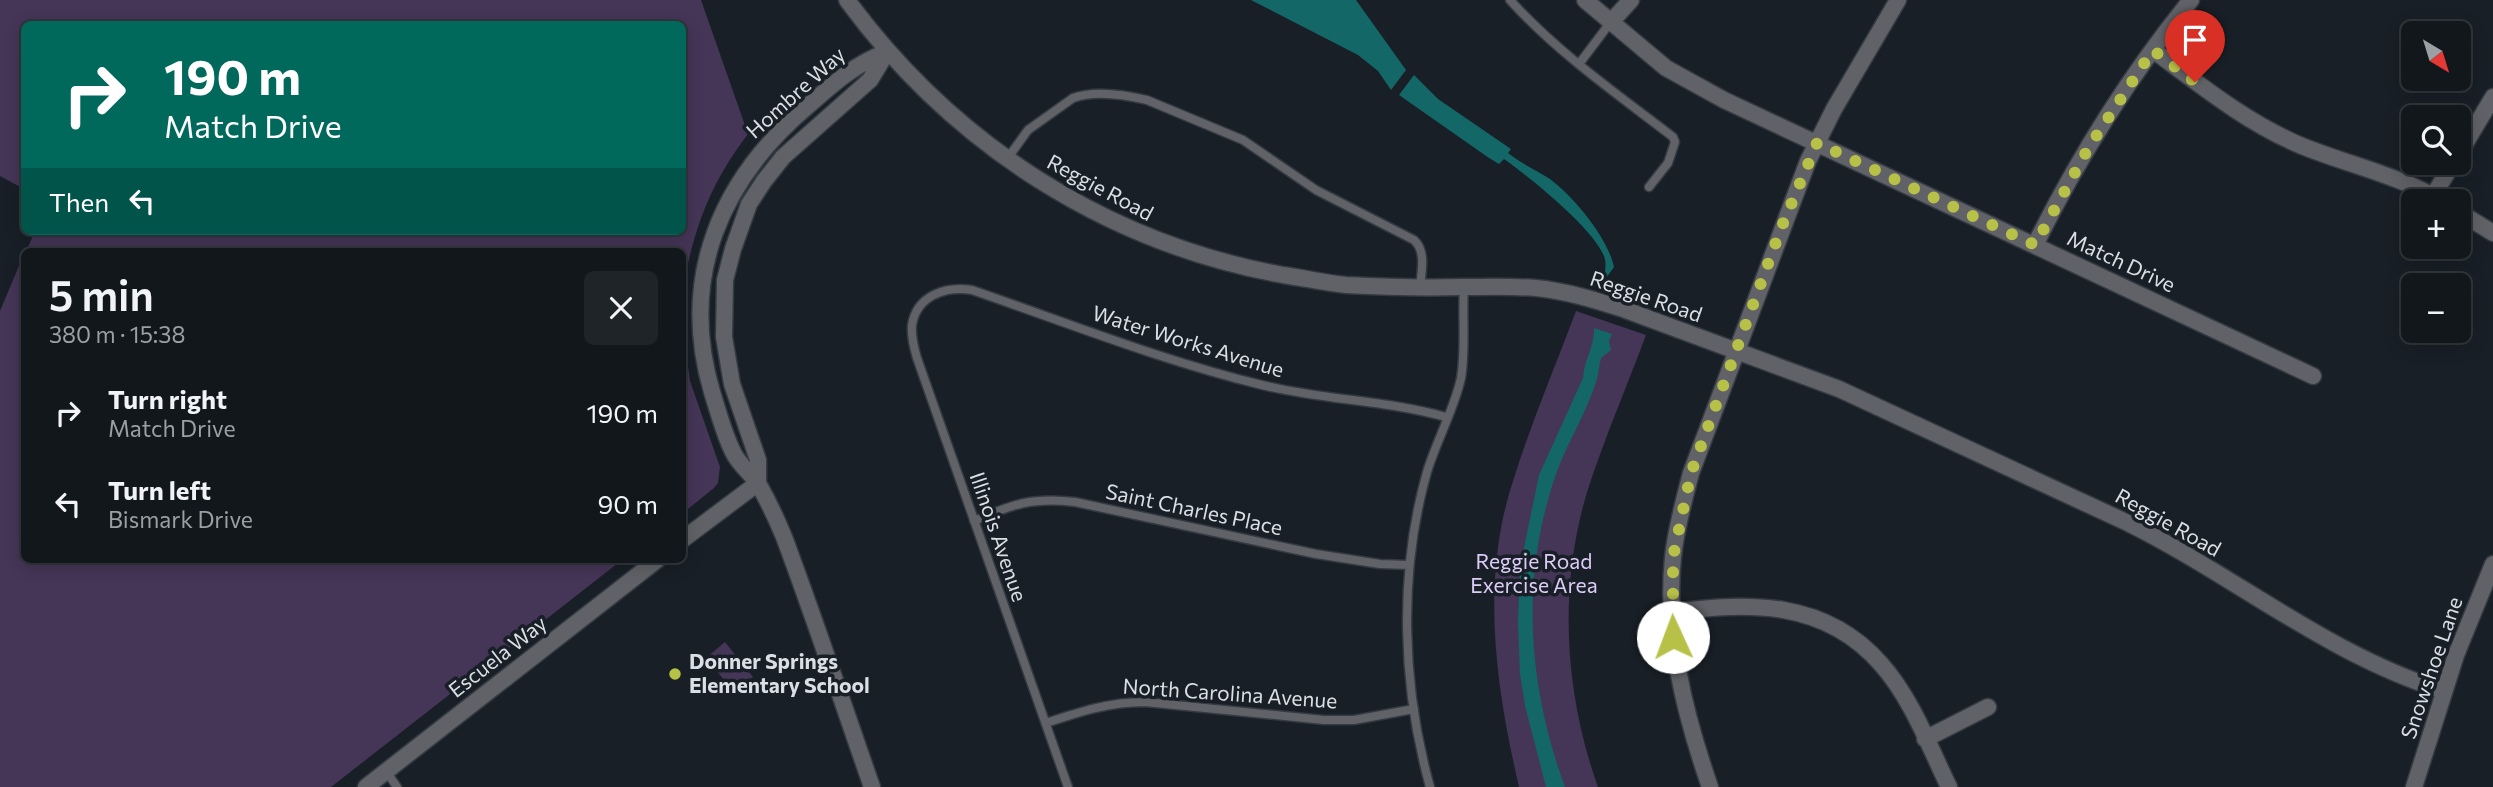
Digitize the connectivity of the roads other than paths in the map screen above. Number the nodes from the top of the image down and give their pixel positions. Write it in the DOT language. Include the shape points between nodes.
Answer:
graph roads {
  1 [pos="1510,0"];
  2 [pos="1585,0"];
  3 [pos="1631,0"];
  4 [pos="1898,0"];
  5 [pos="2192,0"];
  6 [pos="853,4"];
  7 [pos="1611,23"];
  8 [pos="2153,50"];
  9 [pos="887,52"];
  10 [pos="1579,64"];
  11 [pos="2493,97"];
  12 [pos="2471,134"];
  13 [pos="1817,143"];
  14 [pos="1007,159"];
  15 [pos="1649,187"];
  16 [pos="2416,189"];
  17 [pos="2471,219"];
  18 [pos="2493,233"];
  19 [pos="2035,245"];
  20 [pos="1464,287"];
  21 [pos="1420,288"];
  22 [pos="926,299"];
  23 [pos="1736,351"];
  24 [pos="2314,376"];
  25 [pos="1446,417"];
  26 [pos="758,483"];
  27 [pos="974,521"];
  28 [pos="686,537"];
  29 [pos="653,563"];
  30 [pos="2493,564"];
  31 [pos="1409,565"];
  32 [pos="1672,612"];
  33 [pos="2444,691"];
  34 [pos="1988,708"];
  35 [pos="1414,709"];
  36 [pos="1046,723"];
  37 [pos="1925,738"];
  38 [pos="386,771"];
  39 [pos="366,787"];
  40 [pos="397,787"];
  41 [pos="872,787"];
  42 [pos="1068,787"];
  43 [pos="1430,787"];
  44 [pos="1710,787"];
  45 [pos="1949,787"];
  46 [pos="2414,787"];
  1 -- 10 [label="lane"];
  2 -- 7 [label="street, Match Drive"];
  3 -- 7 [label="street"];
  4 -- 13 [label="street"];
  5 -- 8 [label="street"];
  6 -- 9 [label="street, Reggie Road"];
  7 -- 10 [label="lane"];
  7 -- 13 [label="street, Match Drive" via="1696,86"];
  8 -- 16 [label="street" via="2232,108 2271,130"];
  8 -- 19 [label="street" via="2089,147"];
  9 -- 14 [label="street, Reggie Road" via="953,117"];
  9 -- 26 [label="street, Hombre Way" via="870,80 764,181 749,204 733,249 723,310 726,363 758,460"];
  9 -- 26 [label="street, Hombre Way" via="852,69 774,138 739,180 714,233 701,297 704,359 732,451"];
  10 -- 15 [label="lane" via="1673,137 1668,163"];
  11 -- 12 [label="street"];
  13 -- 19 [label="street, Match Drive"];
  13 -- 23 [label="street"];
  14 -- 21 [label="street, Reggie Road" via="1105,218 1189,252 1341,284"];
  14 -- 21 [label="lane" via="1028,130 1073,98 1147,100 1243,140 1315,190 1414,240 1422,252"];
  17 -- 18 [label="street"];
  19 -- 24 [label="street, Match Drive"];
  20 -- 21 [label="street, Reggie Road"];
  20 -- 23 [label="street, Reggie Road" via="1537,288 1586,298"];
  20 -- 25 [label="lane" via="1461,377"];
  22 -- 25 [label="lane, Water Works Avenue" via="944,290 972,290 1216,373 1310,396"];
  22 -- 27 [label="lane, Illinois Avenue" via="912,324 912,339"];
  23 -- 32 [label="street" via="1681,512 1673,557"];
  23 -- 33 [label="street, Reggie Road" via="1839,389 2128,523 2352,654"];
  25 -- 31 [label="lane" via="1417,512"];
  26 -- 28 [label="street"];
  26 -- 41 [label="street, Hombre Way" via="783,535"];
  27 -- 31 [label="lane, Saint Charles Place" via="1028,501 1049,499 1316,554"];
  27 -- 36 [label="lane, Illinois Avenue"];
  29 -- 38 [label="street, Escuela Way"];
  30 -- 33 [label="street, Snowshoe Lane"];
  31 -- 35 [label="lane" via="1408,639"];
  32 -- 37 [label="street" via="1772,608 1821,619 1864,647 1883,666"];
  32 -- 44 [label="street" via="1686,713"];
  33 -- 46 [label="street, Snowshoe Lane"];
  34 -- 37 [label="street"];
  35 -- 36 [label="lane, North Carolina Avenue" via="1354,720 1324,720 1123,702"];
  35 -- 43 [label="lane"];
  36 -- 42 [label="lane, Illinois Avenue"];
  37 -- 45 [label="street"];
  38 -- 39 [label="street, Escuela Way"];
  38 -- 40 [label="lane"];
}
